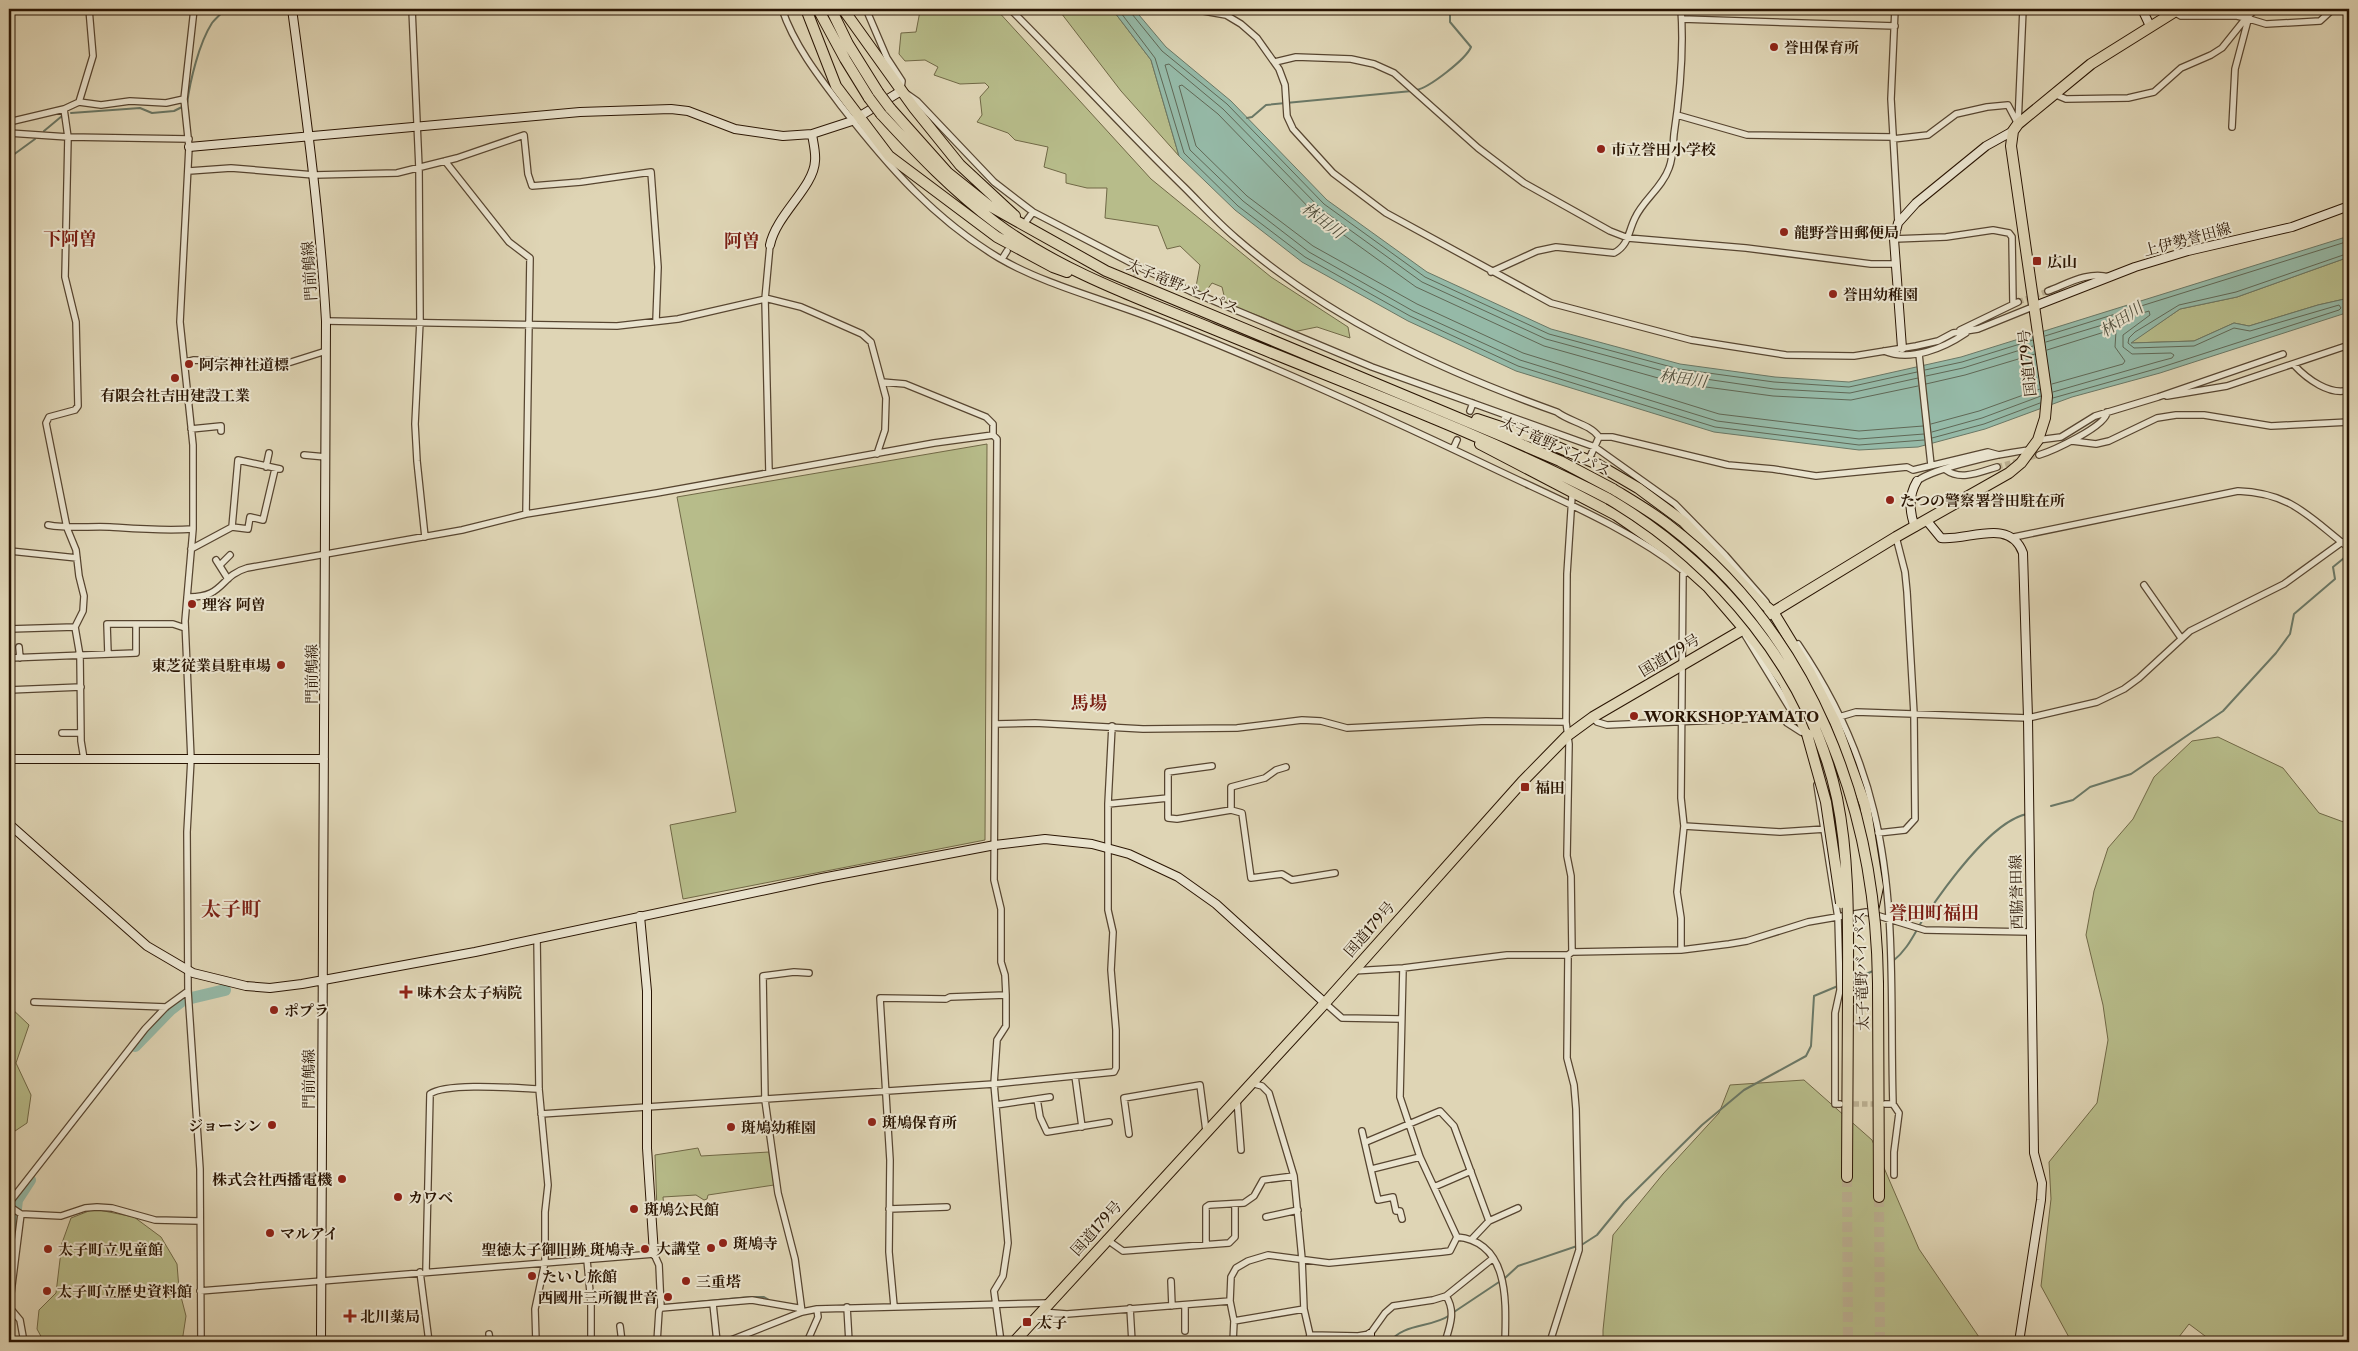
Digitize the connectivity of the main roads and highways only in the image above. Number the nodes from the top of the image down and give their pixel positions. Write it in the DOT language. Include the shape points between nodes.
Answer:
graph roads {
  1 [pos="806,9"];
  2 [pos="818,9"];
  3 [pos="831,9"];
  4 [pos="843,9"];
  5 [pos="2176,10"];
  6 [pos="1027,224"];
  7 [pos="1123,299"];
  8 [pos="1397,392"];
  9 [pos="1468,434"];
  10 [pos="1775,617"];
  11 [pos="1742,629"];
  12 [pos="1874,906"];
  13 [pos="1848,956"];
  14 [pos="1846,1177"];
  15 [pos="1879,1197"];
  16 [pos="1014,1342"];
  1 -- 7 [label="highway" via="836,86 855,119 889,156 997,237"];
  2 -- 7 [label="highway, 太子竜野バイパス, bridge" via="880,114 937,174 997,224"];
  3 -- 6 [label="highway, 太子竜野バイパス, bridge" via="878,92 948,173 988,205"];
  4 -- 6 [label="highway" via="960,165"];
  5 -- 10 [label="highway, 国道179号" via="2091,64 2015,127 2011,146 2047,383 2046,408 2035,452 2009,473 1896,537"];
  6 -- 8 [label="highway, 太子竜野バイパス" via="1106,271"];
  7 -- 9 [label="highway, 太子竜野バイパス"];
  8 -- 10 [label="highway" via="1546,442 1597,464 1630,483 1684,522"];
  8 -- 12 [label="highway, 太子竜野バイパス, bridge" via="1560,461 1613,489 1667,524 1721,573 1764,623 1827,726 1852,794"];
  9 -- 11 [label="highway" via="1488,450 1616,515 1668,551 1723,603"];
  9 -- 13 [label="highway, 太子竜野バイパス, bridge" via="1533,461 1609,499 1661,533 1712,579 1766,643 1805,709 1828,765 1845,861"];
  10 -- 11 [label="highway, 国道179号"];
  10 -- 12 [label="highway" via="1837,719 1867,814 1878,888"];
  11 -- 13 [label="highway, bridge" via="1757,644 1784,684 1804,733 1826,802"];
  11 -- 16 [label="highway, 国道179号" via="1593,717 1567,736"];
  12 -- 15 [label="highway, 太子竜野バイパス, bridge" via="1878,983"];
  13 -- 14 [label="highway, 太子竜野バイパス, bridge"];
}
